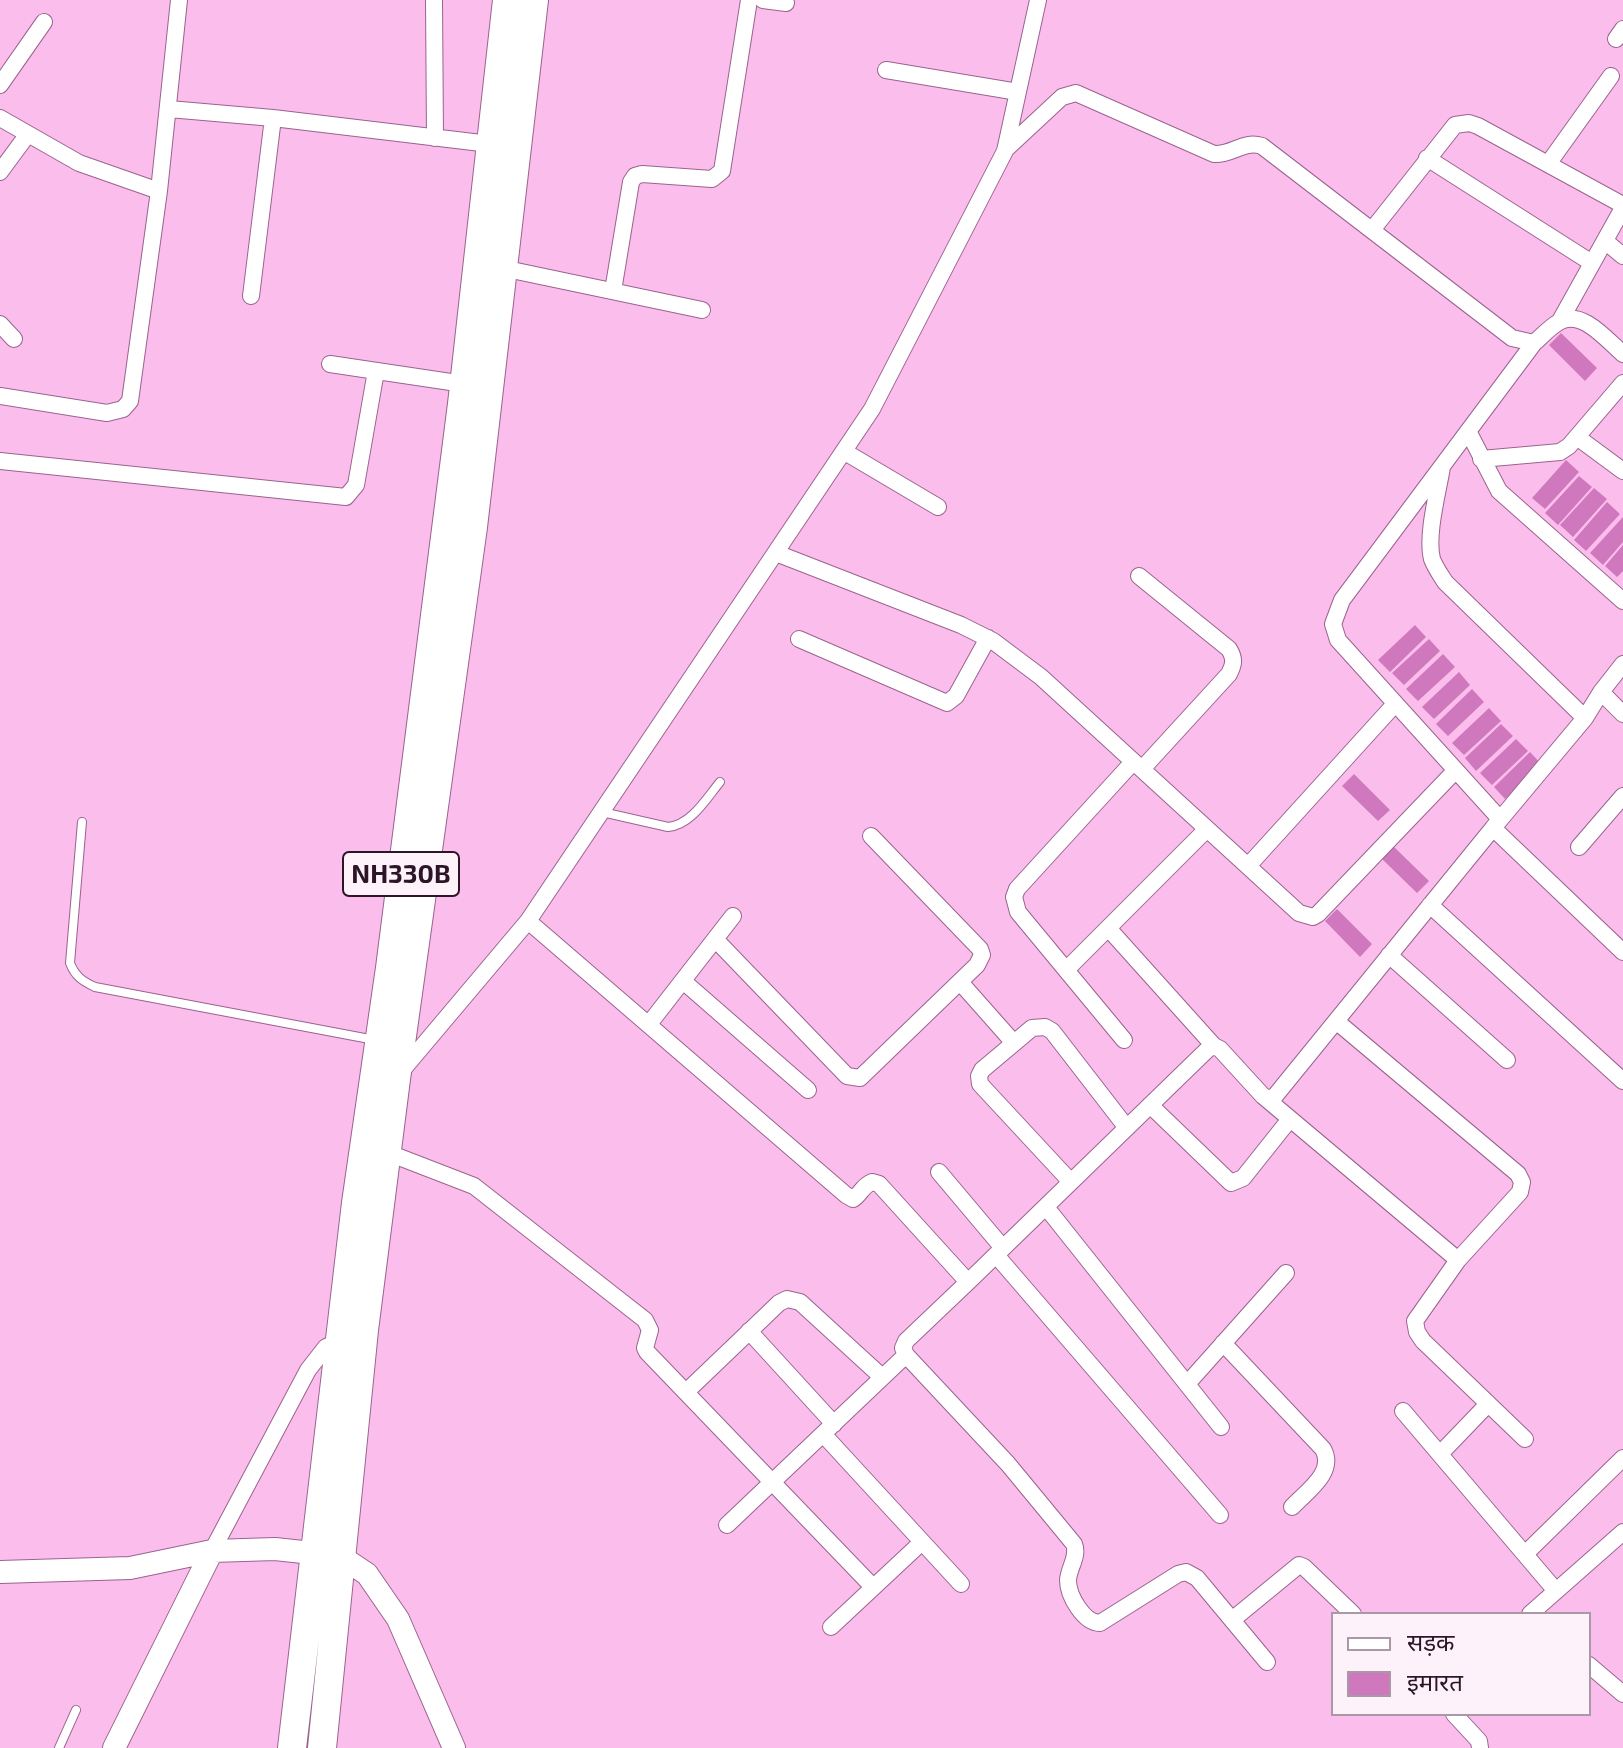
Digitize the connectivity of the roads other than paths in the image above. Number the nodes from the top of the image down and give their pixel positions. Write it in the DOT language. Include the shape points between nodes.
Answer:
graph roads {
  1 [pos="179,0"];
  2 [pos="434,0"];
  3 [pos="507,0"];
  4 [pos="534,0"];
  5 [pos="749,0"];
  6 [pos="763,0"];
  7 [pos="1038,0"];
  8 [pos="786,3"];
  9 [pos="44,22"];
  10 [pos="886,70"];
  11 [pos="1611,76"];
  12 [pos="0,85"];
  13 [pos="1018,92"];
  14 [pos="169,109"];
  15 [pos="0,118"];
  16 [pos="273,118"];
  17 [pos="28,134"];
  18 [pos="435,138"];
  19 [pos="503,145"];
  20 [pos="1005,151"];
  21 [pos="1427,158"];
  22 [pos="1548,164"];
  23 [pos="0,172"];
  24 [pos="159,191"];
  25 [pos="1623,207"];
  26 [pos="1372,230"];
  27 [pos="1605,241"];
  28 [pos="1623,256"];
  29 [pos="1592,263"];
  30 [pos="502,268"];
  31 [pos="613,291"];
  32 [pos="251,296"];
  33 [pos="702,310"];
  34 [pos="1560,321"];
  35 [pos="0,324"];
  36 [pos="14,339"];
  37 [pos="1534,343"];
  38 [pos="1623,354"];
  39 [pos="330,364"];
  40 [pos="376,371"];
  41 [pos="1623,383"];
  42 [pos="464,384"];
  43 [pos="0,396"];
  44 [pos="1468,431"];
  45 [pos="1577,437"];
  46 [pos="845,452"];
  47 [pos="1481,459"];
  48 [pos="0,461"];
  49 [pos="1442,465"];
  50 [pos="1623,471"];
  51 [pos="938,507"];
  52 [pos="776,553"];
  53 [pos="1139,576"];
  54 [pos="1623,601"];
  55 [pos="988,638"];
  56 [pos="799,639"];
  57 [pos="1623,664"];
  58 [pos="1601,692"];
  59 [pos="1395,704"];
  60 [pos="1623,714"];
  61 [pos="1585,718"];
  62 [pos="1138,766"];
  63 [pos="1455,771"];
  64 [pos="720,782"];
  65 [pos="1623,796"];
  66 [pos="602,812"];
  67 [pos="82,822"];
  68 [pos="1496,823"];
  69 [pos="1207,829"];
  70 [pos="871,836"];
  71 [pos="1579,847"];
  72 [pos="1248,866"];
  73 [pos="1430,905"];
  74 [pos="733,916"];
  75 [pos="528,921"];
  76 [pos="1108,928"];
  77 [pos="715,939"];
  78 [pos="1622,950"];
  79 [pos="1389,955"];
  80 [pos="1066,970"];
  81 [pos="683,981"];
  82 [pos="960,982"];
  83 [pos="1336,1021"];
  84 [pos="649,1024"];
  85 [pos="1124,1040"];
  86 [pos="390,1042"];
  87 [pos="1014,1043"];
  88 [pos="1214,1046"];
  89 [pos="1507,1060"];
  90 [pos="396,1079"];
  91 [pos="1623,1081"];
  92 [pos="808,1090"];
  93 [pos="1263,1096"];
  94 [pos="1150,1105"];
  95 [pos="1290,1119"];
  96 [pos="1127,1128"];
  97 [pos="386,1152"];
  98 [pos="939,1172"];
  99 [pos="1071,1182"];
  100 [pos="1046,1207"];
  101 [pos="1000,1252"];
  102 [pos="1458,1260"];
  103 [pos="1286,1273"];
  104 [pos="968,1282"];
  105 [pos="749,1331"];
  106 [pos="340,1341"];
  107 [pos="1223,1343"];
  108 [pos="906,1355"];
  109 [pos="882,1377"];
  110 [pos="1187,1384"];
  111 [pos="687,1391"];
  112 [pos="1488,1404"];
  113 [pos="1403,1411"];
  114 [pos="1221,1427"];
  115 [pos="828,1429"];
  116 [pos="1525,1439"];
  117 [pos="1440,1454"];
  118 [pos="1623,1458"];
  119 [pos="773,1481"];
  120 [pos="1292,1507"];
  121 [pos="1220,1515"];
  122 [pos="727,1525"];
  123 [pos="1623,1532"];
  124 [pos="922,1542"];
  125 [pos="212,1551"];
  126 [pos="328,1554"];
  127 [pos="1525,1554"];
  128 [pos="0,1572"];
  129 [pos="961,1584"];
  130 [pos="873,1587"];
  131 [pos="1556,1591"];
  132 [pos="1351,1612"];
  133 [pos="1532,1612"];
  134 [pos="1232,1620"];
  135 [pos="831,1627"];
  136 [pos="1267,1662"];
  137 [pos="1591,1667"];
  138 [pos="1623,1694"];
  139 [pos="76,1710"];
  140 [pos="1456,1716"];
  141 [pos="59,1748"];
  142 [pos="114,1748"];
  143 [pos="292,1748"];
  144 [pos="322,1748"];
  145 [pos="454,1748"];
  146 [pos="1480,1748"];
  1 -- 14 [label="street"];
  2 -- 18 [label="street"];
  3 -- 19 [label="highway, NH330B"];
  4 -- 19 [label="highway, NH330B"];
  5 -- 31 [label="street" via="722,171 712,179 635,176"];
  6 -- 8 [label="street"];
  7 -- 13 [label="street"];
  9 -- 12 [label="street"];
  10 -- 13 [label="street"];
  11 -- 22 [label="street"];
  13 -- 20 [label="street"];
  14 -- 16 [label="street"];
  14 -- 24 [label="street"];
  15 -- 17 [label="street"];
  16 -- 18 [label="street"];
  16 -- 32 [label="street"];
  17 -- 23 [label="street"];
  17 -- 24 [label="street" via="79,163"];
  18 -- 19 [label="street"];
  19 -- 30 [label="highway, NH330B"];
  19 -- 42 [label="highway, NH330B"];
  20 -- 26 [label="street" via="1062,97 1076,93 1214,154 1252,143 1262,146"];
  20 -- 46 [label="street"];
  21 -- 22 [label="street" via="1455,125 1469,123"];
  21 -- 26 [label="street"];
  21 -- 29 [label="street"];
  22 -- 25 [label="street"];
  24 -- 43 [label="street" via="130,401 107,413"];
  25 -- 27 [label="street"];
  26 -- 37 [label="street" via="1512,338"];
  27 -- 28 [label="street"];
  27 -- 29 [label="street"];
  29 -- 34 [label="street"];
  30 -- 31 [label="street"];
  30 -- 86 [label="highway, NH330B" via="473,527"];
  31 -- 33 [label="street"];
  34 -- 37 [label="street"];
  34 -- 38 [label="street" via="1583,320"];
  35 -- 36 [label="street"];
  37 -- 44 [label="street"];
  39 -- 40 [label="street"];
  40 -- 42 [label="street"];
  40 -- 48 [label="street" via="356,485 346,497"];
  41 -- 45 [label="street"];
  42 -- 86 [label="highway, NH330B"];
  44 -- 47 [label="street"];
  44 -- 49 [label="street"];
  45 -- 47 [label="street" via="1551,455"];
  45 -- 50 [label="street"];
  46 -- 51 [label="street"];
  46 -- 52 [label="street"];
  47 -- 54 [label="street" via="1499,491"];
  49 -- 59 [label="street" via="1342,600 1333,624 1338,640"];
  49 -- 61 [label="street" via="1431,540 1437,570"];
  52 -- 55 [label="street"];
  52 -- 66 [label="street"];
  53 -- 62 [label="street" via="1234,657 1229,674"];
  55 -- 56 [label="street" via="947,703"];
  55 -- 62 [label="street" via="1041,677"];
  57 -- 58 [label="street"];
  58 -- 60 [label="street"];
  58 -- 61 [label="street"];
  59 -- 63 [label="street"];
  59 -- 72 [label="street"];
  61 -- 68 [label="street"];
  62 -- 69 [label="street"];
  62 -- 80 [label="street" via="1014,897 1018,912"];
  63 -- 68 [label="street"];
  63 -- 72 [label="street" via="1313,917 1299,913"];
  64 -- 66 [label="lane" via="679,826"];
  65 -- 71 [label="street"];
  66 -- 75 [label="street"];
  67 -- 86 [label="lane" via="70,963 81,980 95,987"];
  68 -- 73 [label="street"];
  68 -- 78 [label="street"];
  69 -- 72 [label="street"];
  69 -- 76 [label="street"];
  70 -- 82 [label="street" via="980,949 980,960"];
  73 -- 79 [label="street"];
  73 -- 91 [label="street"];
  74 -- 77 [label="street"];
  75 -- 84 [label="street"];
  75 -- 90 [label="street"];
  76 -- 80 [label="street"];
  76 -- 88 [label="street"];
  77 -- 81 [label="street"];
  77 -- 82 [label="street" via="854,1079"];
  79 -- 83 [label="street"];
  79 -- 89 [label="street"];
  80 -- 85 [label="street"];
  81 -- 84 [label="street"];
  81 -- 92 [label="street"];
  82 -- 87 [label="street"];
  83 -- 93 [label="street" via="1275,1096"];
  83 -- 102 [label="street" via="1518,1174 1520,1192"];
  84 -- 104 [label="street" via="846,1195 853,1199 864,1185 879,1184"];
  86 -- 90 [label="highway, NH330B"];
  86 -- 106 [label="highway, NH330B" via="356,1203"];
  87 -- 96 [label="street" via="1038,1026 1052,1031"];
  87 -- 99 [label="street" via="982,1070 980,1084"];
  88 -- 93 [label="street"];
  88 -- 94 [label="street"];
  90 -- 97 [label="highway, NH330B"];
  93 -- 95 [label="street"];
  94 -- 95 [label="street" via="1231,1183 1243,1178"];
  94 -- 96 [label="street"];
  95 -- 102 [label="street"];
  96 -- 99 [label="street"];
  97 -- 111 [label="street" via="474,1186 645,1320 650,1330 647,1352"];
  97 -- 126 [label="highway, NH330B"];
  98 -- 101 [label="street"];
  99 -- 100 [label="street"];
  100 -- 101 [label="street"];
  100 -- 110 [label="street"];
  101 -- 104 [label="street"];
  101 -- 121 [label="street"];
  102 -- 112 [label="street" via="1419,1313 1417,1332"];
  103 -- 107 [label="street"];
  104 -- 108 [label="street" via="906,1341"];
  105 -- 109 [label="street" via="779,1303 794,1299"];
  105 -- 111 [label="street"];
  105 -- 115 [label="street"];
  106 -- 125 [label="street" via="326,1347 308,1370"];
  106 -- 126 [label="highway, NH330B"];
  107 -- 110 [label="street"];
  107 -- 120 [label="street" via="1327,1457 1325,1471"];
  108 -- 109 [label="street"];
  108 -- 134 [label="street" via="1074,1544 1069,1587 1091,1623 1100,1623 1186,1572"];
  109 -- 115 [label="street"];
  110 -- 114 [label="street"];
  111 -- 119 [label="street"];
  112 -- 116 [label="street"];
  112 -- 117 [label="street"];
  113 -- 117 [label="street"];
  115 -- 119 [label="street"];
  115 -- 124 [label="street"];
  117 -- 127 [label="street"];
  118 -- 127 [label="street"];
  119 -- 122 [label="street"];
  119 -- 130 [label="street"];
  123 -- 131 [label="street"];
  124 -- 129 [label="street"];
  124 -- 130 [label="street"];
  125 -- 126 [label="main road"];
  125 -- 128 [label="main road" via="130,1568"];
  125 -- 142 [label="main road"];
  126 -- 143 [label="highway, NH330B"];
  126 -- 144 [label="highway, NH330B"];
  126 -- 145 [label="main road" via="367,1574 398,1619"];
  127 -- 131 [label="street"];
  130 -- 135 [label="street"];
  131 -- 133 [label="street"];
  132 -- 134 [label="street" via="1299,1565"];
  134 -- 136 [label="street"];
  137 -- 138 [label="street"];
  139 -- 141 [label="lane"];
  140 -- 146 [label="street"];
}
